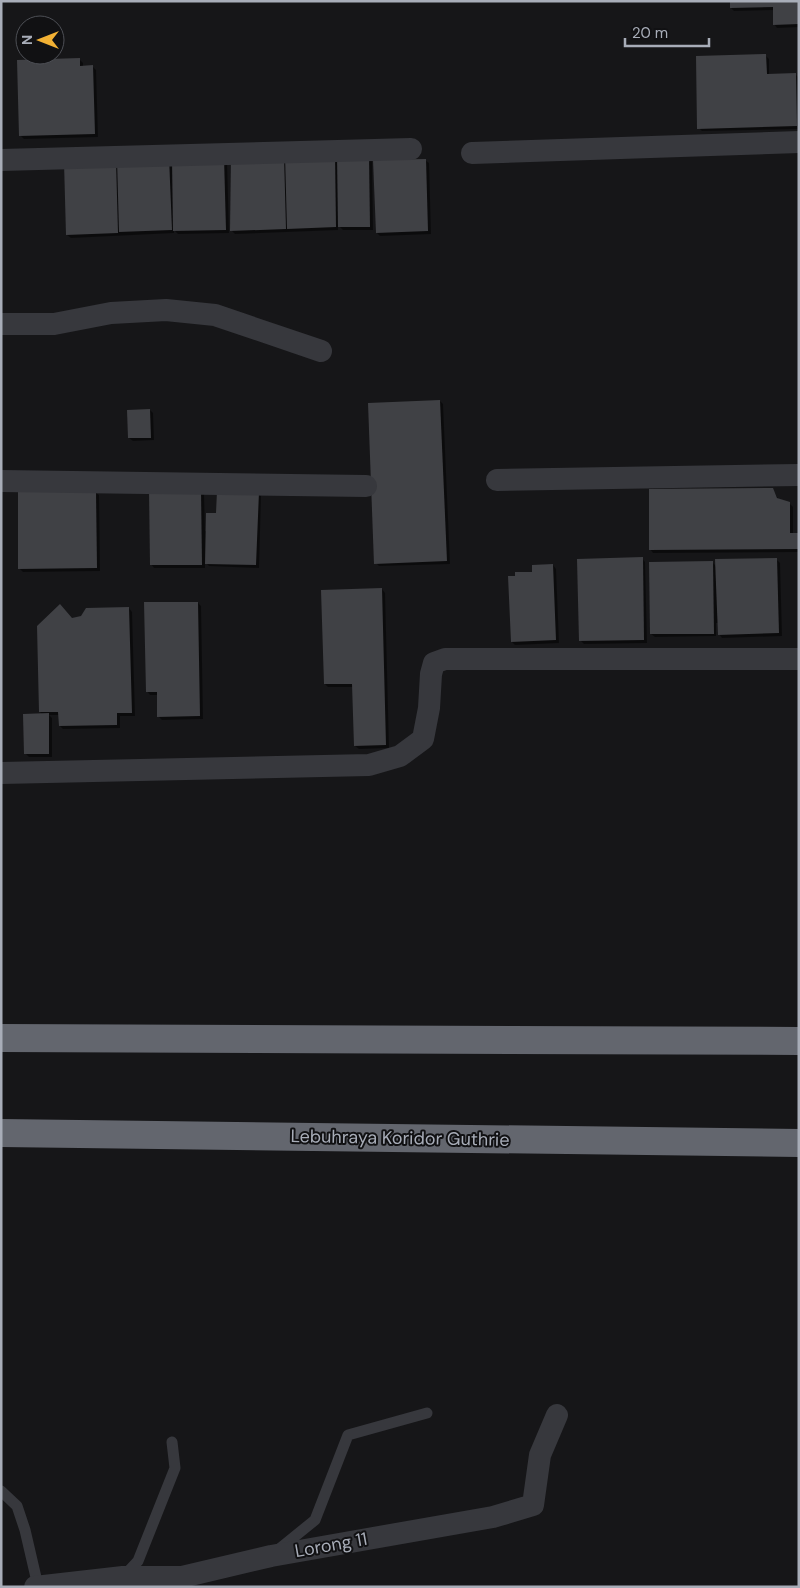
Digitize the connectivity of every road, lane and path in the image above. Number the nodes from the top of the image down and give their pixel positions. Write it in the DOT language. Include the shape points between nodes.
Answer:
graph roads {
  1 [pos="799,142"];
  2 [pos="411,149"];
  3 [pos="472,153"];
  4 [pos="1,160"];
  5 [pos="1,324"];
  6 [pos="321,351"];
  7 [pos="799,475"];
  8 [pos="497,480"];
  9 [pos="1,481"];
  10 [pos="366,486"];
  11 [pos="799,658"];
  12 [pos="1,773"];
  13 [pos="1,1038"];
  14 [pos="799,1040"];
  15 [pos="1,1133"];
  16 [pos="799,1143"];
  17 [pos="427,1413"];
  18 [pos="557,1415"];
  19 [pos="172,1442"];
  20 [pos="1,1491"];
  21 [pos="271,1556"];
  22 [pos="119,1582"];
  23 [pos="37,1586"];
  1 -- 3 [label="street"];
  2 -- 4 [label="street"];
  5 -- 6 [label="street" via="54,324 111,313 166,310 215,315"];
  7 -- 8 [label="street"];
  9 -- 10 [label="street"];
  11 -- 12 [label="street" via="445,659 434,663 423,739 400,756 369,765"];
  13 -- 14 [label="highway"];
  15 -- 16 [label="highway, Lebuhraya Koridor Guthrie"];
  17 -- 21 [label="lane" via="348,1435 315,1520"];
  18 -- 21 [label="street, Lorong 11" via="540,1456 533,1505 493,1517"];
  19 -- 22 [label="lane" via="175,1468 138,1561"];
  20 -- 23 [label="lane" via="17,1506"];
  21 -- 22 [label="street, Lorong 11" via="182,1577"];
  22 -- 23 [label="street, Lorong 11"];
}
